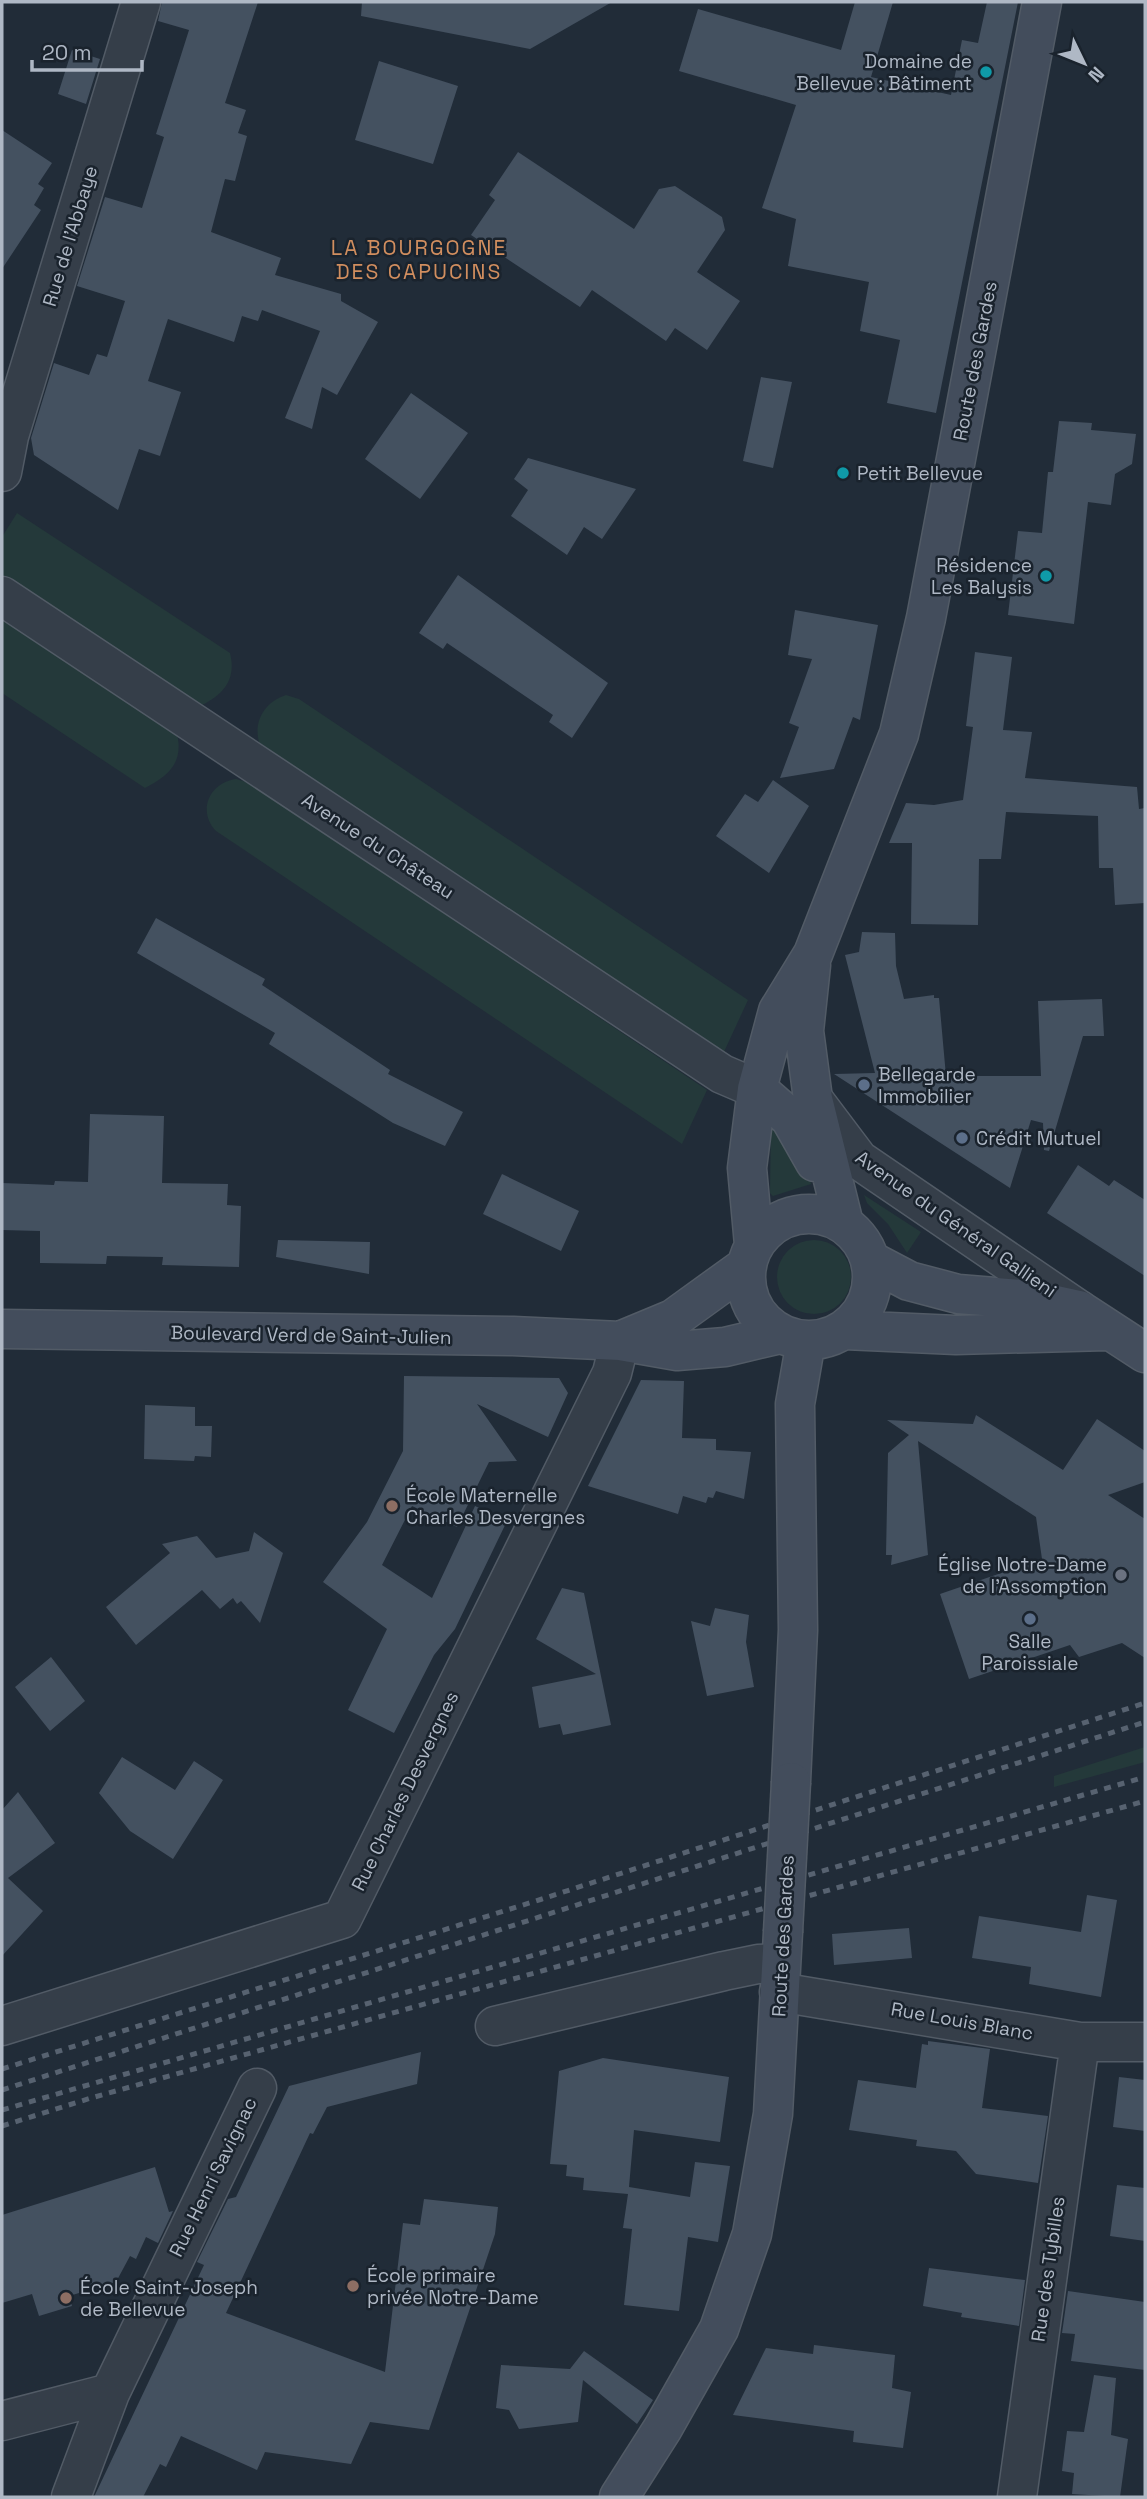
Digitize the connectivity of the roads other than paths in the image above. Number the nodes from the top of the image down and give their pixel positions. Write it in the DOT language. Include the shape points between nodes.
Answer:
graph roads {
  1 [pos="141,2"];
  2 [pos="1042,2"];
  3 [pos="2,472"];
  4 [pos="2,596"];
  5 [pos="813,954"];
  6 [pos="757,1089"];
  7 [pos="813,1099"];
  8 [pos="844,1224"];
  9 [pos="750,1256"];
  10 [pos="871,1261"];
  11 [pos="1079,1310"];
  12 [pos="2,1329"];
  13 [pos="845,1330"];
  14 [pos="1112,1331"];
  15 [pos="793,1338"];
  16 [pos="620,1341"];
  17 [pos="1145,1353"];
  18 [pos="780,1962"];
  19 [pos="2,2026"];
  20 [pos="495,2026"];
  21 [pos="1080,2042"];
  22 [pos="1145,2042"];
  23 [pos="257,2088"];
  24 [pos="110,2393"];
  25 [pos="2,2421"];
  26 [pos="71,2497"];
  27 [pos="619,2497"];
  28 [pos="1017,2497"];
  1 -- 3 [label="street, Rue de l'Abbaye"];
  2 -- 5 [label="main road, Route des Gardes" via="926,618 899,734"];
  4 -- 6 [label="street, Avenue du Château" via="722,1074"];
  5 -- 6 [label="main road, Route des Gardes" via="778,1012"];
  5 -- 7 [label="main road, Route des Gardes" via="804,1031"];
  6 -- 8 [label="main road" via="790,1118 804,1138"];
  6 -- 9 [label="main road, Route des Gardes" via="747,1168"];
  7 -- 8 [label="main road, Route des Gardes"];
  7 -- 11 [label="street, Avenue du Général Gallieni" via="859,1160"];
  8 -- 9 [label="main road" via="820,1214 794,1215 771,1226"];
  8 -- 10 [label="main road" via="861,1240"];
  9 -- 15 [label="main road" via="747,1294 759,1318"];
  9 -- 16 [label="main road, Boulevard Verd de Saint-Julien" via="673,1319"];
  10 -- 11 [label="main road, Avenue du Général Gallieni" via="909,1280 958,1294 1033,1300"];
  10 -- 13 [label="main road" via="872,1287 863,1312"];
  11 -- 14 [label="main road, Avenue du Général Gallieni"];
  12 -- 16 [label="main road, Boulevard Verd de Saint-Julien"];
  13 -- 14 [label="main road" via="956,1335"];
  13 -- 15 [label="main road" via="826,1339"];
  14 -- 17 [label="main road, Avenue du Général Gallieni"];
  15 -- 16 [label="main road, Boulevard Verd de Saint-Julien" via="677,1351"];
  15 -- 18 [label="main road, Route des Gardes, bridge" via="798,1630"];
  16 -- 19 [label="street, Rue Charles Desvergnes" via="612,1373 342,1919"];
  18 -- 20 [label="street, Rue Louis Blanc"];
  18 -- 21 [label="street, Rue Louis Blanc"];
  18 -- 27 [label="main road, Route des Gardes" via="773,2114 752,2234 719,2329"];
  21 -- 22 [label="street, Rue Louis Blanc"];
  21 -- 28 [label="street, Rue des Tybilles"];
  23 -- 24 [label="street, Rue Henri Savignac"];
  24 -- 25 [label="street"];
  24 -- 26 [label="street, Rue Henri Savignac"];
}
